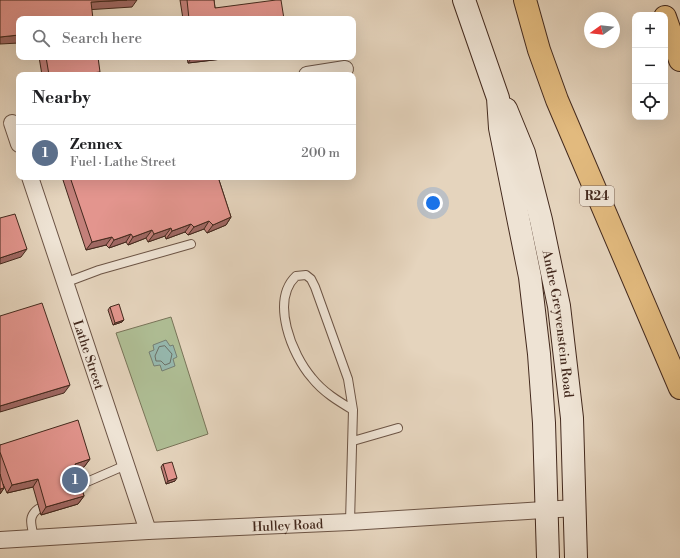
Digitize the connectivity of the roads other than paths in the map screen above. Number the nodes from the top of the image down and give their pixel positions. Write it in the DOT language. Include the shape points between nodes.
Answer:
graph roads {
  1 [pos="464,0"];
  2 [pos="524,0"];
  3 [pos="659,0"];
  4 [pos="664,12"];
  5 [pos="668,25"];
  6 [pos="680,60"];
  7 [pos="345,69"];
  8 [pos="326,72"];
  9 [pos="498,98"];
  10 [pos="10,123"];
  11 [pos="16,137"];
  12 [pos="31,180"];
  13 [pos="191,244"];
  14 [pos="66,282"];
  15 [pos="680,388"];
  16 [pos="353,410"];
  17 [pos="398,428"];
  18 [pos="353,441"];
  19 [pos="126,465"];
  20 [pos="73,488"];
  21 [pos="575,508"];
  22 [pos="38,509"];
  23 [pos="546,509"];
  24 [pos="350,522"];
  25 [pos="148,531"];
  26 [pos="34,538"];
  27 [pos="0,540"];
  28 [pos="548,558"];
  29 [pos="576,558"];
  1 -- 9 [label="main road, Andre Greyvenstein Road"];
  2 -- 15 [label="highway, R24" via="538,50 566,122"];
  3 -- 4 [label="highway"];
  5 -- 6 [label="highway"];
  7 -- 8 [label="street"];
  9 -- 21 [label="main road, Andre Greyvenstein Road" via="508,111 524,153 559,306 572,418"];
  9 -- 23 [label="main road, Andre Greyvenstein Road" via="500,128 530,277 539,354"];
  10 -- 11 [label="street"];
  12 -- 14 [label="street, Lathe Street"];
  13 -- 14 [label="lane"];
  14 -- 19 [label="street, Lathe Street"];
  16 -- 16 [label="lane" via="328,395 312,379 296,350 288,331 284,311 288,287 296,276 306,275 315,287 348,378"];
  16 -- 18 [label="lane"];
  17 -- 18 [label="lane"];
  18 -- 24 [label="lane"];
  19 -- 20 [label="lane"];
  19 -- 25 [label="street, Lathe Street"];
  21 -- 23 [label="street, Hulley Road"];
  21 -- 29 [label="main road, Andre Greyvenstein Road"];
  22 -- 26 [label="lane" via="31,519"];
  23 -- 24 [label="street, Hulley Road"];
  23 -- 28 [label="main road, Andre Greyvenstein Road"];
  24 -- 25 [label="street, Hulley Road"];
  25 -- 26 [label="street, Hulley Road"];
  26 -- 27 [label="street, Hulley Road"];
}
